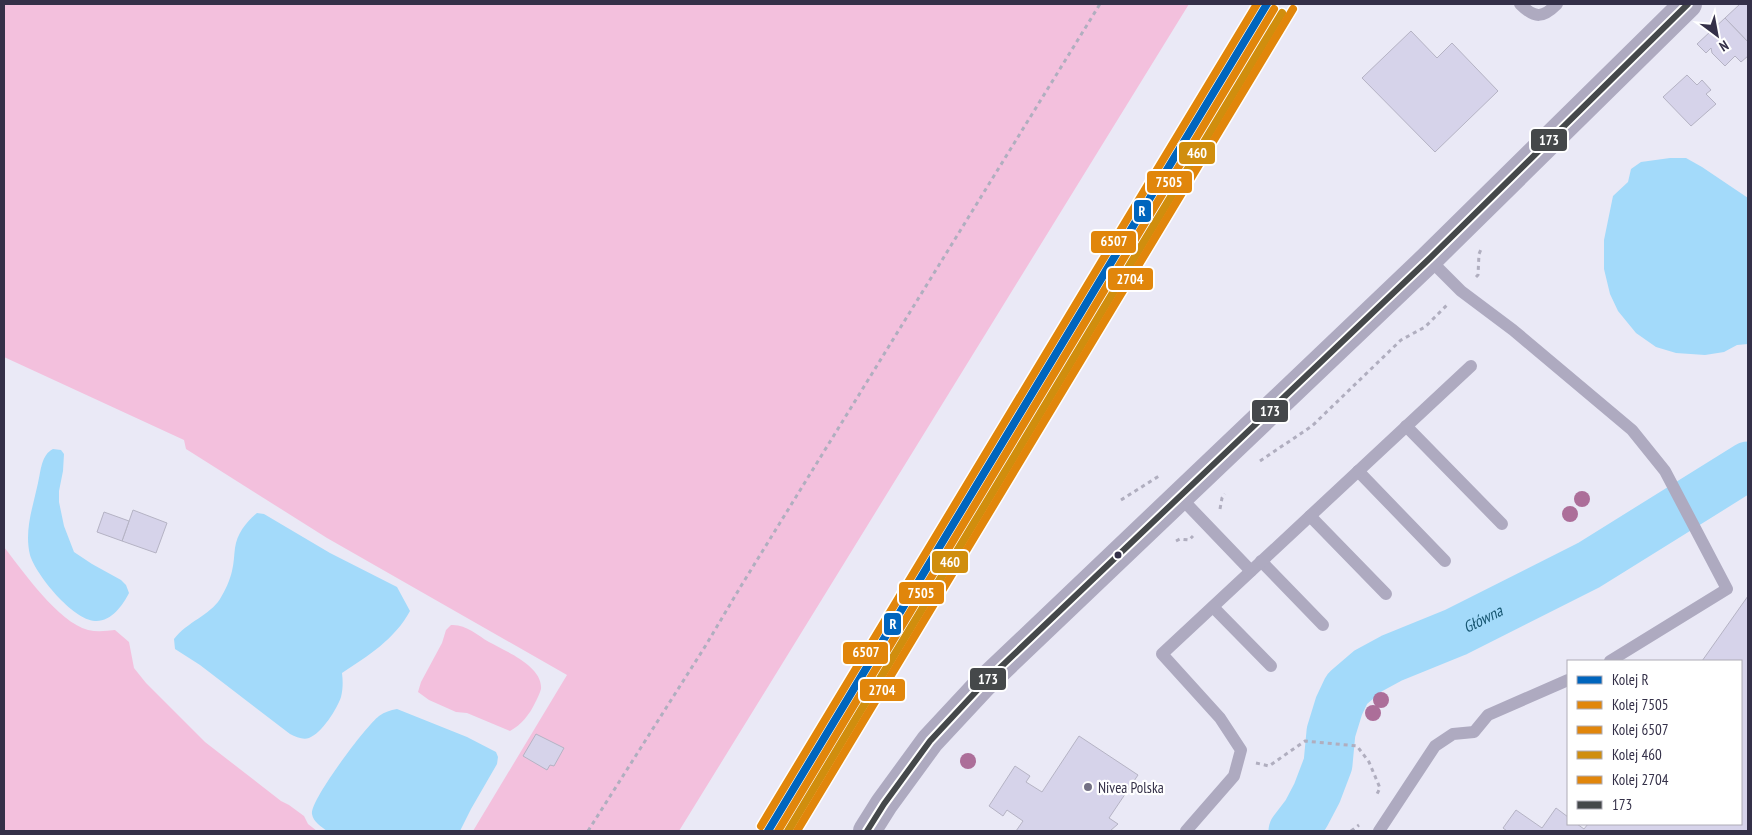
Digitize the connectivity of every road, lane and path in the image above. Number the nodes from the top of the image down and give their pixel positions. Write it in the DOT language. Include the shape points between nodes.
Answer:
graph roads {
  1 [pos="1100,4"];
  2 [pos="1520,4"];
  3 [pos="1557,4"];
  4 [pos="1688,4"];
  5 [pos="1429,259"];
  6 [pos="1471,366"];
  7 [pos="1406,426"];
  8 [pos="1358,471"];
  9 [pos="1180,497"];
  10 [pos="1310,516"];
  11 [pos="1502,524"];
  12 [pos="1261,561"];
  13 [pos="1445,561"];
  14 [pos="1251,571"];
  15 [pos="1386,594"];
  16 [pos="1213,607"];
  17 [pos="1323,625"];
  18 [pos="1612,660"];
  19 [pos="1271,666"];
  20 [pos="1567,680"];
  21 [pos="1258,764"];
  22 [pos="1376,797"];
  23 [pos="1363,821"];
  24 [pos="588,831"];
  25 [pos="867,831"];
  26 [pos="1186,831"];
  27 [pos="1351,831"];
  28 [pos="1379,831"];
  1 -- 24 [label="path"];
  2 -- 3 [label="lane" via="1529,13 1538,15"];
  4 -- 5 [label="street"];
  5 -- 9 [label="street"];
  5 -- 18 [label="lane" via="1461,291 1513,330 1632,430 1665,472 1727,589"];
  6 -- 7 [label="lane"];
  7 -- 8 [label="lane"];
  7 -- 11 [label="lane"];
  8 -- 10 [label="lane"];
  8 -- 13 [label="lane"];
  9 -- 14 [label="lane"];
  9 -- 25 [label="street" via="984,683 930,741"];
  10 -- 12 [label="lane"];
  10 -- 15 [label="lane"];
  12 -- 14 [label="lane"];
  12 -- 17 [label="lane"];
  14 -- 16 [label="lane"];
  16 -- 19 [label="lane"];
  16 -- 26 [label="lane" via="1162,654 1220,718 1242,750 1234,776"];
  20 -- 28 [label="lane" via="1488,715 1474,732 1452,734 1435,746"];
  21 -- 22 [label="path" via="1269,766 1305,741 1357,746 1369,762 1380,788"];
  23 -- 27 [label="path"];
}
